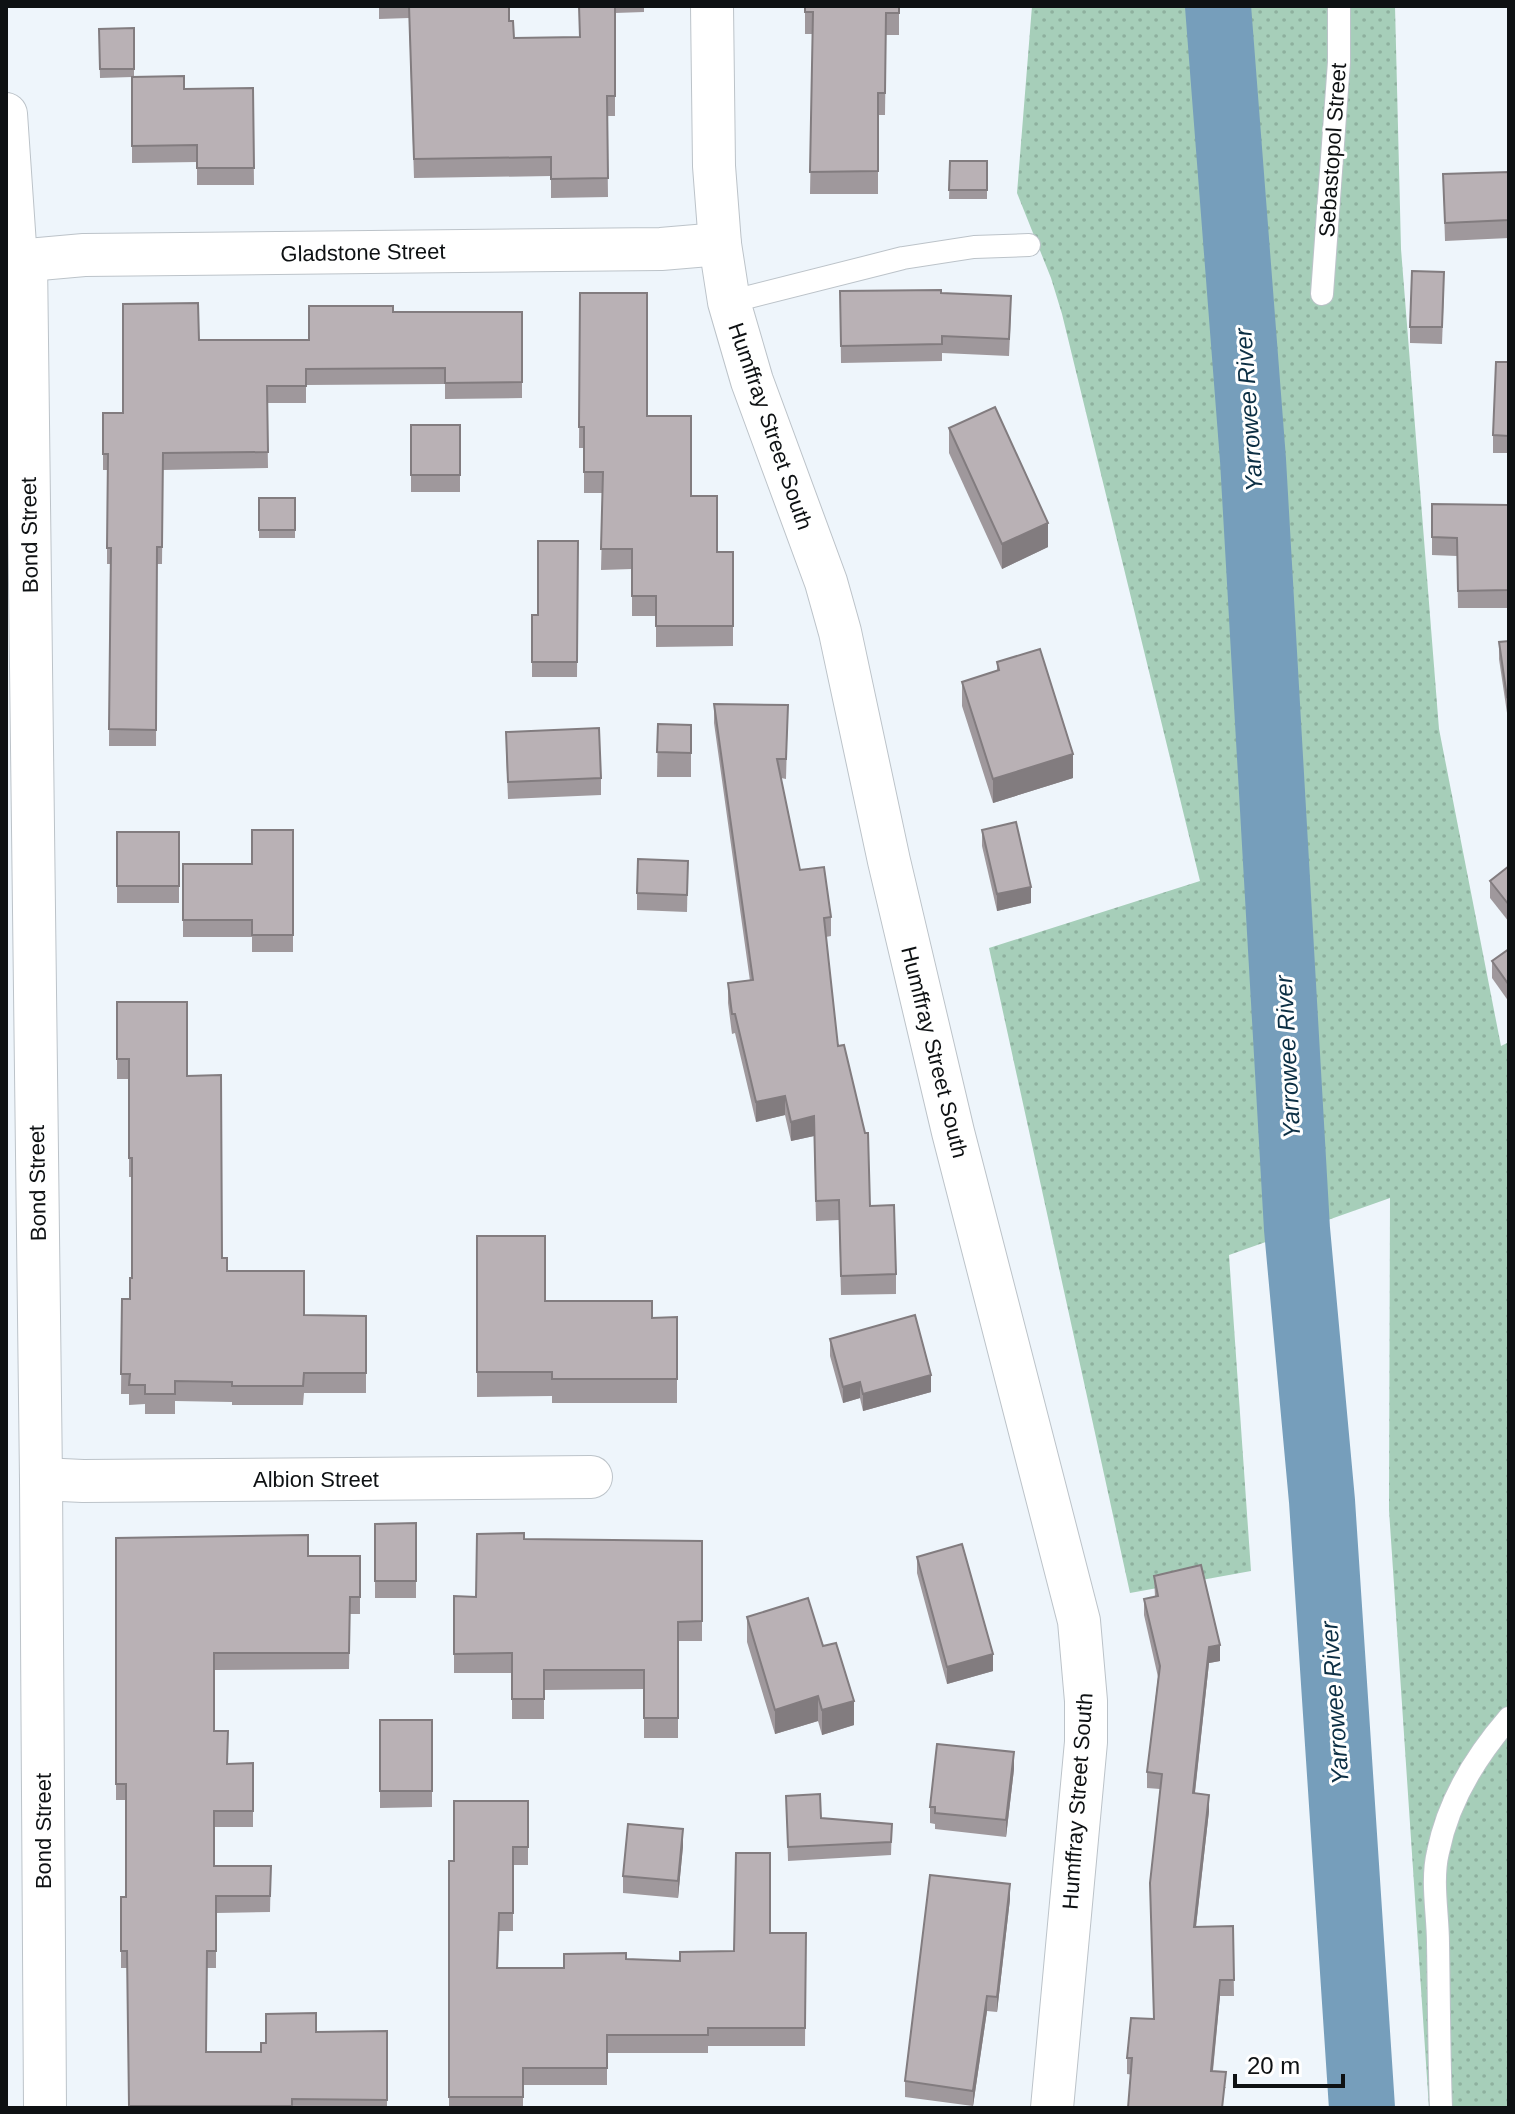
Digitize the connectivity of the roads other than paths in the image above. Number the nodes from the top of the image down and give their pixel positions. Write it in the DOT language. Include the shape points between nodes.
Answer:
graph roads {
  1 [pos="712,6"];
  2 [pos="1339,6"];
  3 [pos="6,114"];
  4 [pos="720,244"];
  5 [pos="1029,245"];
  6 [pos="16,260"];
  7 [pos="1322,294"];
  8 [pos="729,302"];
  9 [pos="591,1477"];
  10 [pos="41,1479"];
  11 [pos="1509,1718"];
  12 [pos="45,2108"];
  13 [pos="1052,2108"];
  14 [pos="1441,2108"];
  1 -- 4 [label="street, Humffray Street South"];
  2 -- 7 [label="lane, Sebastopol Street"];
  3 -- 6 [label="street, Bond Street"];
  4 -- 6 [label="street, Gladstone Street"];
  4 -- 8 [label="street, Humffray Street South"];
  5 -- 8 [label="lane" via="903,258"];
  6 -- 10 [label="street, Bond Street"];
  8 -- 13 [label="street, Humffray Street South" via="840,632 953,1132 1079,1621 1086,1742"];
  9 -- 10 [label="street, Albion Street"];
  10 -- 12 [label="street, Bond Street"];
  11 -- 14 [label="lane" via="1460,1790 1437,1854"];
}
